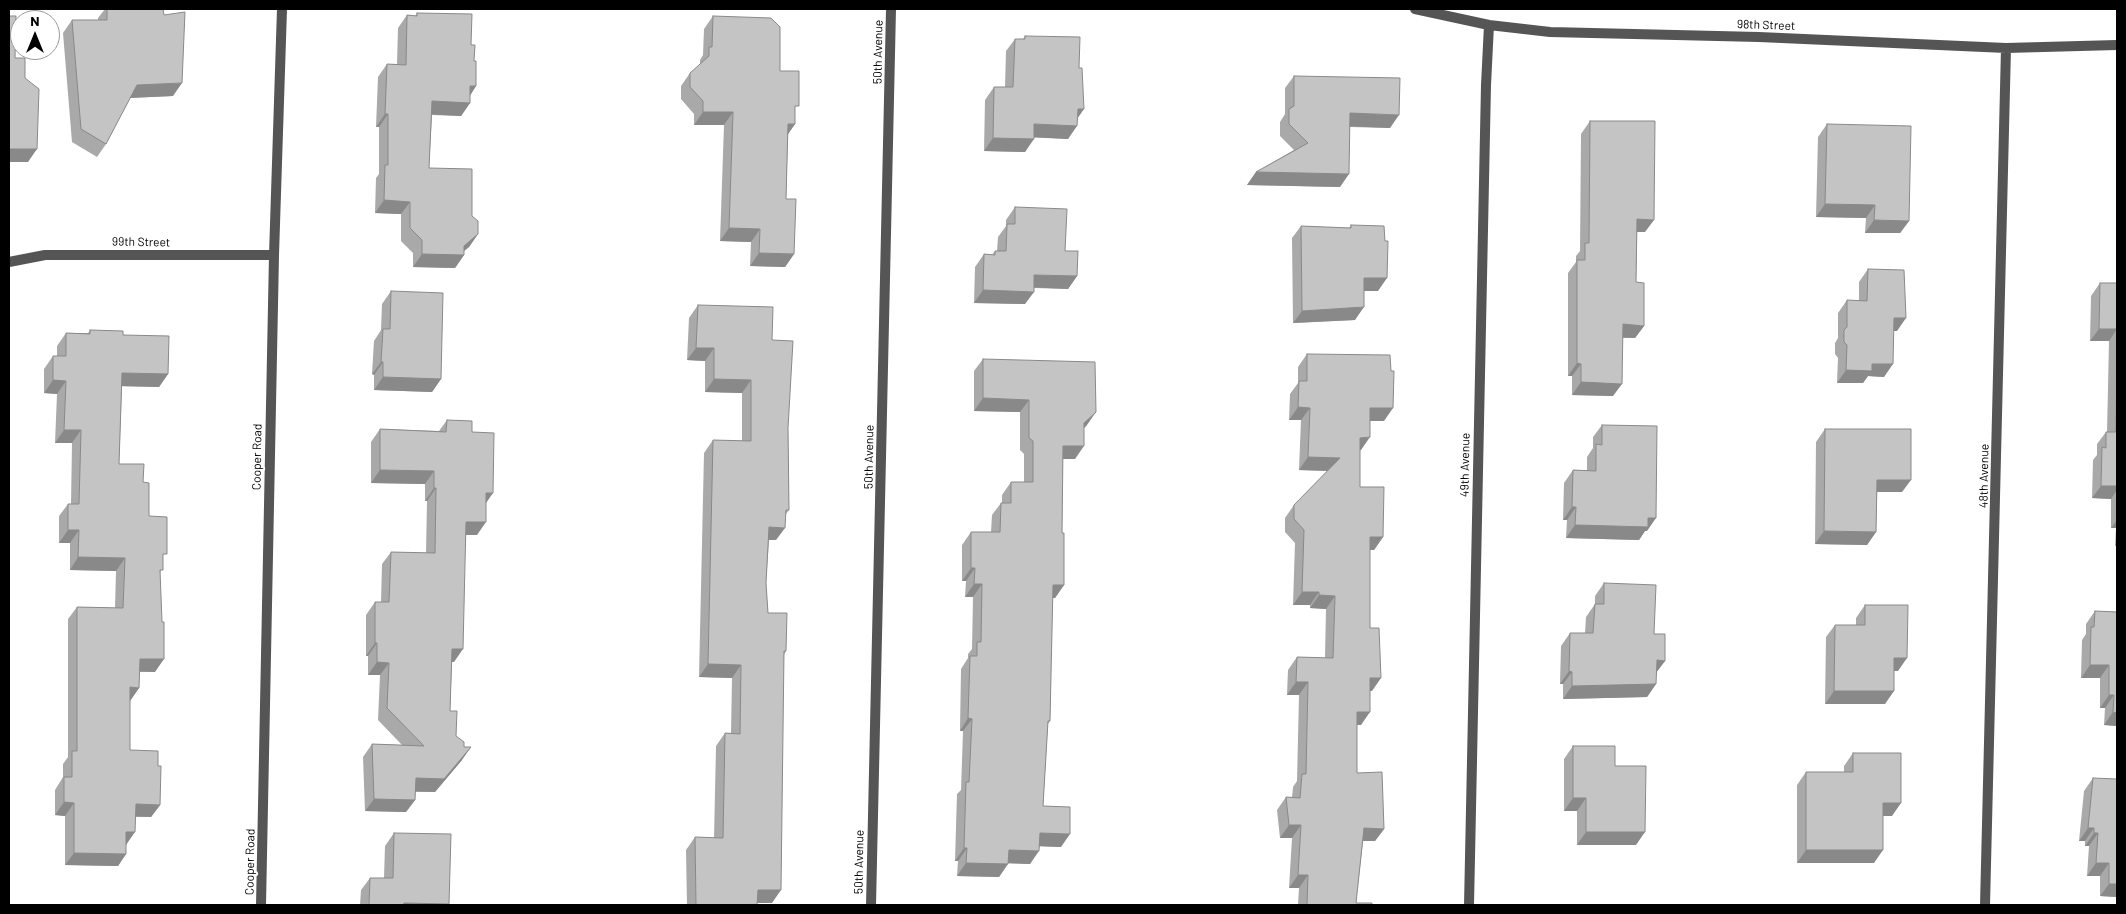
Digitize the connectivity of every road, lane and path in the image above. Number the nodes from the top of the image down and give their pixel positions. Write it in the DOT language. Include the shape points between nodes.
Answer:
graph roads {
  1 [pos="282,9"];
  2 [pos="891,9"];
  3 [pos="1415,9"];
  4 [pos="1489,25"];
  5 [pos="2117,45"];
  6 [pos="2006,48"];
  7 [pos="274,255"];
  8 [pos="9,262"];
  9 [pos="261,905"];
  10 [pos="871,905"];
  11 [pos="1469,905"];
  12 [pos="1985,905"];
  1 -- 7 [label="street, Cooper Road"];
  2 -- 10 [label="street, 50th Avenue"];
  3 -- 4 [label="street, 98th Street"];
  4 -- 6 [label="street, 98th Street" via="1550,32"];
  4 -- 11 [label="street, 49th Avenue"];
  5 -- 6 [label="street, 98th Street"];
  6 -- 12 [label="street, 48th Avenue"];
  7 -- 8 [label="street, 99th Street" via="45,255"];
  7 -- 9 [label="street, Cooper Road"];
}
